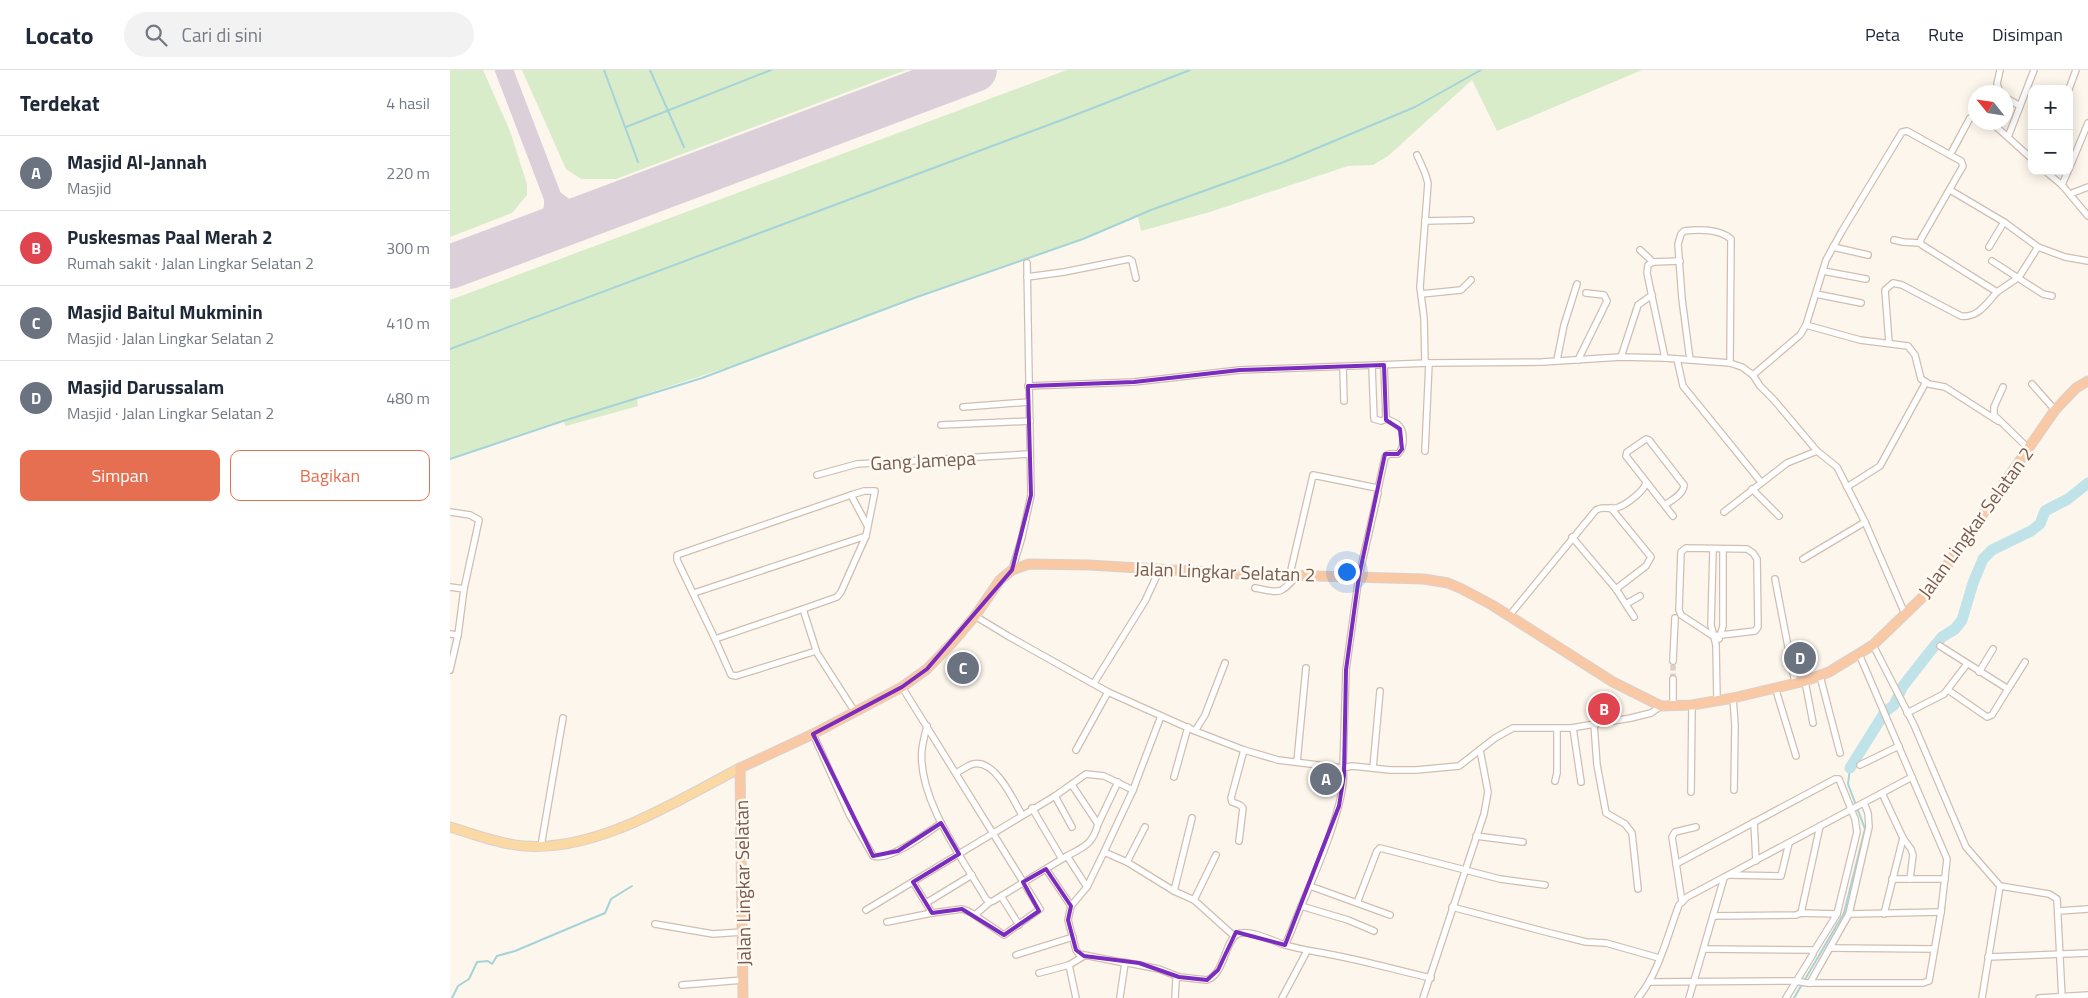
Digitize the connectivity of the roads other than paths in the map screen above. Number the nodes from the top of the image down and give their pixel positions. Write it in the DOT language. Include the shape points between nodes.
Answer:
graph roads {
  1 [pos="2000,70"];
  2 [pos="2034,70"];
  3 [pos="2076,70"];
  4 [pos="1997,85"];
  5 [pos="2070,85"];
  6 [pos="2013,102"];
  7 [pos="2020,106"];
  8 [pos="1968,122"];
  9 [pos="2088,123"];
  10 [pos="2000,130"];
  11 [pos="2008,137"];
  12 [pos="1417,155"];
  13 [pos="1950,155"];
  14 [pos="2028,155"];
  15 [pos="2073,160"];
  16 [pos="2050,175"];
  17 [pos="2067,175"];
  18 [pos="2062,186"];
  19 [pos="2088,187"];
  20 [pos="1950,190"];
  21 [pos="2070,194"];
  22 [pos="2088,205"];
  23 [pos="2081,207"];
  24 [pos="2088,216"];
  25 [pos="1471,220"];
  26 [pos="1425,222"];
  27 [pos="2004,222"];
  28 [pos="1894,240"];
  29 [pos="1920,243"];
  30 [pos="1833,247"];
  31 [pos="2038,247"];
  32 [pos="1989,248"];
  33 [pos="1640,250"];
  34 [pos="1868,255"];
  35 [pos="1680,261"];
  36 [pos="1992,261"];
  37 [pos="2088,261"];
  38 [pos="1653,262"];
  39 [pos="1027,263"];
  40 [pos="1823,271"];
  41 [pos="1027,277"];
  42 [pos="2019,277"];
  43 [pos="1136,278"];
  44 [pos="1866,279"];
  45 [pos="1471,280"];
  46 [pos="1577,284"];
  47 [pos="1997,292"];
  48 [pos="1586,293"];
  49 [pos="1421,294"];
  50 [pos="1816,294"];
  51 [pos="1652,295"];
  52 [pos="2052,296"];
  53 [pos="1861,304"];
  54 [pos="1806,325"];
  55 [pos="1889,343"];
  56 [pos="1622,357"];
  57 [pos="1665,358"];
  58 [pos="1677,359"];
  59 [pos="1557,360"];
  60 [pos="1578,360"];
  61 [pos="1690,360"];
  62 [pos="1427,363"];
  63 [pos="1730,364"];
  64 [pos="1384,365"];
  65 [pos="1372,366"];
  66 [pos="1343,367"];
  67 [pos="1753,375"];
  68 [pos="2088,381"];
  69 [pos="1926,382"];
  70 [pos="2032,384"];
  71 [pos="1028,386"];
  72 [pos="2003,387"];
  73 [pos="1344,401"];
  74 [pos="1029,402"];
  75 [pos="963,407"];
  76 [pos="2055,410"];
  77 [pos="1387,420"];
  78 [pos="1030,421"];
  79 [pos="1998,421"];
  80 [pos="941,425"];
  81 [pos="2028,448"];
  82 [pos="1424,451"];
  83 [pos="1817,451"];
  84 [pos="1030,454"];
  85 [pos="817,475"];
  86 [pos="1761,482"];
  87 [pos="1646,483"];
  88 [pos="1847,487"];
  89 [pos="1378,489"];
  90 [pos="1752,489"];
  91 [pos="851,495"];
  92 [pos="1665,505"];
  93 [pos="1611,508"];
  94 [pos="450,512"];
  95 [pos="1724,512"];
  96 [pos="1673,516"];
  97 [pos="1779,516"];
  98 [pos="1865,522"];
  99 [pos="867,525"];
  100 [pos="866,536"];
  101 [pos="1572,537"];
  102 [pos="1713,550"];
  103 [pos="1723,550"];
  104 [pos="1803,559"];
  105 [pos="1160,569"];
  106 [pos="1012,570"];
  107 [pos="1294,574"];
  108 [pos="1359,576"];
  109 [pos="1775,579"];
  110 [pos="450,587"];
  111 [pos="464,588"];
  112 [pos="1255,588"];
  113 [pos="1616,588"];
  114 [pos="694,593"];
  115 [pos="1640,596"];
  116 [pos="1626,604"];
  117 [pos="803,608"];
  118 [pos="1905,614"];
  119 [pos="975,616"];
  120 [pos="1509,616"];
  121 [pos="1634,616"];
  122 [pos="1675,618"];
  123 [pos="1711,624"];
  124 [pos="1723,626"];
  125 [pos="450,634"];
  126 [pos="458,635"];
  127 [pos="1713,636"];
  128 [pos="1720,636"];
  129 [pos="715,638"];
  130 [pos="1716,645"];
  131 [pos="1873,646"];
  132 [pos="1940,646"];
  133 [pos="1993,649"];
  134 [pos="816,651"];
  135 [pos="1859,654"];
  136 [pos="1673,661"];
  137 [pos="2025,662"];
  138 [pos="1225,663"];
  139 [pos="1967,664"];
  140 [pos="1306,668"];
  141 [pos="450,670"];
  142 [pos="1980,672"];
  143 [pos="1820,676"];
  144 [pos="1673,679"];
  145 [pos="1805,681"];
  146 [pos="1094,683"];
  147 [pos="1794,683"];
  148 [pos="902,687"];
  149 [pos="1775,687"];
  150 [pos="2008,689"];
  151 [pos="1948,690"];
  152 [pos="1380,691"];
  153 [pos="1108,692"];
  154 [pos="1733,698"];
  155 [pos="1716,700"];
  156 [pos="1692,705"];
  157 [pos="1661,706"];
  158 [pos="1673,707"];
  159 [pos="855,712"];
  160 [pos="1907,712"];
  161 [pos="1161,716"];
  162 [pos="562,718"];
  163 [pos="1813,723"];
  164 [pos="1594,724"];
  165 [pos="927,726"];
  166 [pos="1188,727"];
  167 [pos="1573,728"];
  168 [pos="1557,729"];
  169 [pos="1195,731"];
  170 [pos="813,734"];
  171 [pos="1898,746"];
  172 [pos="1076,750"];
  173 [pos="1244,750"];
  174 [pos="1480,750"];
  175 [pos="1840,753"];
  176 [pos="1796,756"];
  177 [pos="1296,762"];
  178 [pos="1860,765"];
  179 [pos="740,768"];
  180 [pos="1343,768"];
  181 [pos="1373,768"];
  182 [pos="956,773"];
  183 [pos="1174,777"];
  184 [pos="1912,777"];
  185 [pos="1555,781"];
  186 [pos="1118,782"];
  187 [pos="1581,782"];
  188 [pos="1072,785"];
  189 [pos="1133,790"];
  190 [pos="1734,790"];
  191 [pos="1691,792"];
  192 [pos="1882,794"];
  193 [pos="1055,796"];
  194 [pos="1863,804"];
  195 [pos="1032,808"];
  196 [pos="1853,809"];
  197 [pos="1022,815"];
  198 [pos="1192,818"];
  199 [pos="1754,822"];
  200 [pos="941,823"];
  201 [pos="1098,824"];
  202 [pos="450,826"];
  203 [pos="1820,826"];
  204 [pos="1072,827"];
  205 [pos="1145,827"];
  206 [pos="1696,827"];
  207 [pos="994,834"];
  208 [pos="1476,836"];
  209 [pos="1903,838"];
  210 [pos="1239,841"];
  211 [pos="1523,842"];
  212 [pos="1789,843"];
  213 [pos="541,846"];
  214 [pos="1104,852"];
  215 [pos="959,854"];
  216 [pos="1216,855"];
  217 [pos="1065,857"];
  218 [pos="1756,861"];
  219 [pos="1127,862"];
  220 [pos="1676,864"];
  221 [pos="1046,869"];
  222 [pos="1464,870"];
  223 [pos="972,876"];
  224 [pos="1727,877"];
  225 [pos="1892,879"];
  226 [pos="1910,879"];
  227 [pos="1946,880"];
  228 [pos="913,882"];
  229 [pos="1023,882"];
  230 [pos="1545,885"];
  231 [pos="1310,886"];
  232 [pos="2000,886"];
  233 [pos="1087,887"];
  234 [pos="1638,889"];
  235 [pos="1174,891"];
  236 [pos="1001,896"];
  237 [pos="1194,900"];
  238 [pos="990,902"];
  239 [pos="1682,902"];
  240 [pos="926,903"];
  241 [pos="1357,903"];
  242 [pos="1070,906"];
  243 [pos="1301,906"];
  244 [pos="1452,907"];
  245 [pos="2088,909"];
  246 [pos="866,910"];
  247 [pos="2059,910"];
  248 [pos="1941,912"];
  249 [pos="932,913"];
  250 [pos="1801,913"];
  251 [pos="1837,914"];
  252 [pos="1849,914"];
  253 [pos="1884,914"];
  254 [pos="975,915"];
  255 [pos="1390,915"];
  256 [pos="1713,916"];
  257 [pos="887,922"];
  258 [pos="655,924"];
  259 [pos="1019,925"];
  260 [pos="1374,931"];
  261 [pos="742,932"];
  262 [pos="1234,936"];
  263 [pos="1073,937"];
  264 [pos="1285,945"];
  265 [pos="1830,948"];
  266 [pos="1934,948"];
  267 [pos="1704,949"];
  268 [pos="1306,951"];
  269 [pos="1814,951"];
  270 [pos="2088,953"];
  271 [pos="1016,955"];
  272 [pos="2060,955"];
  273 [pos="1084,956"];
  274 [pos="1659,958"];
  275 [pos="1988,958"];
  276 [pos="1123,962"];
  277 [pos="1069,965"];
  278 [pos="1039,973"];
  279 [pos="1179,977"];
  280 [pos="1431,978"];
  281 [pos="743,980"];
  282 [pos="1650,982"];
  283 [pos="1798,982"];
  284 [pos="1694,983"];
  285 [pos="1809,983"];
  286 [pos="682,985"];
  287 [pos="2088,996"];
  288 [pos="2062,997"];
  289 [pos="743,998"];
  290 [pos="1076,998"];
  291 [pos="1120,998"];
  292 [pos="1175,998"];
  293 [pos="1282,998"];
  294 [pos="1423,998"];
  295 [pos="1638,998"];
  296 [pos="1689,998"];
  297 [pos="1786,998"];
  298 [pos="1982,998"];
  299 [pos="2039,998"];
  1 -- 4 [label="street"];
  2 -- 7 [label="street"];
  3 -- 5 [label="street"];
  6 -- 7 [label="street"];
  7 -- 11 [label="street"];
  8 -- 13 [label="street"];
  9 -- 15 [label="street"];
  10 -- 11 [label="street"];
  11 -- 14 [label="street"];
  12 -- 26 [label="street" via="1428,183"];
  13 -- 20 [label="street" via="1962,161 1963,166"];
  13 -- 30 [label="street" via="1902,132"];
  16 -- 18 [label="street"];
  17 -- 18 [label="street"];
  18 -- 21 [label="street"];
  19 -- 21 [label="street"];
  20 -- 27 [label="street"];
  20 -- 29 [label="street"];
  21 -- 23 [label="street"];
  22 -- 23 [label="street"];
  23 -- 24 [label="street"];
  25 -- 26 [label="street"];
  26 -- 49 [label="street"];
  27 -- 31 [label="street"];
  27 -- 32 [label="street"];
  28 -- 29 [label="street"];
  29 -- 47 [label="street"];
  30 -- 34 [label="street"];
  30 -- 40 [label="street"];
  31 -- 37 [label="street" via="2064,257"];
  31 -- 42 [label="street"];
  33 -- 38 [label="street"];
  35 -- 38 [label="street"];
  35 -- 61 [label="street"];
  35 -- 63 [label="street" via="1678,241 1684,231 1710,231 1730,239"];
  36 -- 42 [label="street"];
  38 -- 51 [label="street" via="1647,269"];
  39 -- 41 [label="street"];
  40 -- 44 [label="street"];
  40 -- 50 [label="street"];
  41 -- 43 [label="street" via="1129,259"];
  41 -- 71 [label="street"];
  42 -- 47 [label="street"];
  42 -- 52 [label="street" via="2043,294"];
  45 -- 49 [label="street" via="1462,290"];
  46 -- 59 [label="street"];
  47 -- 55 [label="street" via="1969,317 1893,283 1885,290"];
  48 -- 60 [label="street" via="1604,295 1607,301"];
  49 -- 62 [label="street"];
  50 -- 53 [label="street"];
  50 -- 54 [label="street"];
  51 -- 56 [label="street" via="1643,300 1636,311"];
  51 -- 57 [label="street"];
  54 -- 55 [label="street" via="1860,340"];
  54 -- 67 [label="street" via="1800,335"];
  55 -- 69 [label="street" via="1911,348 1920,376"];
  56 -- 57 [label="street"];
  56 -- 60 [label="street"];
  57 -- 58 [label="street"];
  58 -- 61 [label="street"];
  58 -- 86 [label="street" via="1683,386"];
  59 -- 60 [label="street"];
  59 -- 62 [label="street"];
  61 -- 63 [label="street"];
  62 -- 64 [label="street"];
  62 -- 82 [label="street"];
  63 -- 67 [label="street"];
  64 -- 65 [label="street"];
  64 -- 77 [label="street"];
  65 -- 66 [label="street"];
  65 -- 77 [label="street" via="1374,418"];
  66 -- 71 [label="street" via="1240,370 1134,382"];
  66 -- 73 [label="street"];
  67 -- 83 [label="street"];
  68 -- 76 [label="highway, Jalan Lingkar Selatan 2" via="2076,388"];
  69 -- 79 [label="street" via="1945,387"];
  69 -- 88 [label="street" via="1880,466"];
  70 -- 76 [label="street"];
  71 -- 74 [label="street"];
  72 -- 79 [label="street" via="1994,407"];
  74 -- 75 [label="street"];
  74 -- 78 [label="street"];
  76 -- 81 [label="highway, Jalan Lingkar Selatan 2"];
  77 -- 89 [label="street" via="1396,423 1400,429 1402,448 1398,454 1385,457"];
  78 -- 80 [label="street"];
  78 -- 84 [label="street"];
  79 -- 81 [label="street"];
  81 -- 118 [label="highway, Jalan Lingkar Selatan 2" via="1930,590"];
  83 -- 86 [label="street" via="1787,463"];
  83 -- 88 [label="street" via="1837,467"];
  84 -- 85 [label="street, Gang Jamepa" via="857,464"];
  84 -- 106 [label="street" via="1032,495"];
  86 -- 90 [label="street"];
  87 -- 92 [label="street"];
  87 -- 92 [label="street" via="1626,455 1646,439 1684,484 1684,490"];
  87 -- 93 [label="street" via="1620,507"];
  88 -- 98 [label="street"];
  89 -- 107 [label="street" via="1313,475"];
  89 -- 108 [label="street"];
  90 -- 95 [label="street"];
  90 -- 97 [label="street"];
  91 -- 99 [label="street"];
  91 -- 99 [label="street" via="875,491"];
  91 -- 114 [label="street" via="679,553 677,560"];
  92 -- 96 [label="street"];
  93 -- 101 [label="street" via="1596,510"];
  93 -- 113 [label="street" via="1651,558 1646,566"];
  94 -- 111 [label="street" via="479,520"];
  98 -- 104 [label="street"];
  98 -- 118 [label="street"];
  99 -- 100 [label="street"];
  100 -- 114 [label="street"];
  100 -- 117 [label="street" via="837,597"];
  101 -- 113 [label="street"];
  101 -- 120 [label="street"];
  102 -- 103 [label="street"];
  102 -- 123 [label="street"];
  102 -- 127 [label="street" via="1686,548 1681,552 1679,610 1683,617"];
  103 -- 124 [label="street"];
  103 -- 128 [label="street" via="1747,549 1757,559 1758,627 1755,631"];
  105 -- 106 [label="highway, Jalan Lingkar Selatan 2" via="1029,564"];
  105 -- 107 [label="highway, Jalan Lingkar Selatan 2"];
  105 -- 146 [label="street" via="1145,601"];
  106 -- 119 [label="highway" via="1000,580"];
  107 -- 108 [label="highway, Jalan Lingkar Selatan 2"];
  107 -- 112 [label="street" via="1279,593"];
  108 -- 120 [label="highway, Jalan Lingkar Selatan 2" via="1448,583"];
  108 -- 180 [label="street" via="1346,670"];
  109 -- 147 [label="street"];
  110 -- 111 [label="street"];
  111 -- 126 [label="street"];
  113 -- 116 [label="street"];
  114 -- 129 [label="street"];
  115 -- 116 [label="street"];
  116 -- 121 [label="street"];
  117 -- 129 [label="street"];
  117 -- 134 [label="street"];
  118 -- 131 [label="highway, Jalan Lingkar Selatan 2"];
  119 -- 146 [label="street"];
  119 -- 148 [label="highway" via="927,669"];
  120 -- 157 [label="highway, Jalan Lingkar Selatan 2" via="1612,682"];
  122 -- 136 [label="street"];
  123 -- 124 [label="street"];
  123 -- 127 [label="street"];
  124 -- 128 [label="street"];
  125 -- 126 [label="street"];
  126 -- 141 [label="street"];
  127 -- 128 [label="street"];
  127 -- 130 [label="street"];
  128 -- 130 [label="street"];
  129 -- 134 [label="street" via="733,676"];
  130 -- 155 [label="street"];
  131 -- 135 [label="highway, Jalan Lingkar Selatan 2"];
  131 -- 160 [label="street"];
  132 -- 139 [label="street"];
  133 -- 142 [label="street"];
  134 -- 159 [label="street"];
  135 -- 143 [label="highway, Jalan Lingkar Selatan 2"];
  135 -- 171 [label="street"];
  137 -- 150 [label="street"];
  138 -- 169 [label="street" via="1205,715"];
  139 -- 142 [label="street"];
  139 -- 151 [label="street"];
  140 -- 177 [label="street"];
  142 -- 150 [label="street"];
  143 -- 145 [label="highway, Jalan Lingkar Selatan 2"];
  143 -- 175 [label="street"];
  144 -- 158 [label="street"];
  145 -- 147 [label="highway, Jalan Lingkar Selatan 2"];
  145 -- 163 [label="street"];
  146 -- 153 [label="street"];
  147 -- 149 [label="highway, Jalan Lingkar Selatan 2"];
  148 -- 159 [label="highway"];
  148 -- 165 [label="street"];
  149 -- 154 [label="highway, Jalan Lingkar Selatan 2"];
  149 -- 176 [label="street"];
  150 -- 151 [label="street" via="1988,717"];
  151 -- 160 [label="street"];
  152 -- 181 [label="street"];
  153 -- 161 [label="street"];
  153 -- 172 [label="street"];
  154 -- 155 [label="highway, Jalan Lingkar Selatan 2"];
  154 -- 190 [label="street"];
  155 -- 156 [label="highway, Jalan Lingkar Selatan 2"];
  156 -- 158 [label="highway, Jalan Lingkar Selatan 2"];
  156 -- 191 [label="street"];
  157 -- 158 [label="highway, Jalan Lingkar Selatan 2"];
  157 -- 164 [label="street" via="1651,713"];
  159 -- 170 [label="highway"];
  160 -- 232 [label="street" via="1966,847"];
  161 -- 166 [label="street"];
  161 -- 189 [label="street"];
  162 -- 213 [label="street"];
  164 -- 167 [label="street"];
  164 -- 234 [label="street" via="1597,765 1606,813 1625,824 1632,833"];
  165 -- 182 [label="street"];
  165 -- 200 [label="street" via="922,761 931,802"];
  166 -- 169 [label="street"];
  166 -- 183 [label="street"];
  167 -- 168 [label="street"];
  167 -- 187 [label="street"];
  168 -- 174 [label="street" via="1513,728"];
  168 -- 185 [label="street"];
  169 -- 173 [label="street"];
  170 -- 179 [label="highway"];
  170 -- 200 [label="street" via="850,816 873,856 881,857 898,851"];
  171 -- 178 [label="street"];
  171 -- 184 [label="street"];
  173 -- 177 [label="street"];
  173 -- 210 [label="street" via="1231,798 1243,808"];
  174 -- 181 [label="street" via="1459,766 1416,770"];
  174 -- 208 [label="street" via="1488,792"];
  177 -- 180 [label="street"];
  179 -- 213 [label="main road" via="595,838"];
  179 -- 261 [label="highway, Jalan Lingkar Selatan"];
  180 -- 181 [label="street"];
  180 -- 231 [label="street" via="1339,806"];
  182 -- 197 [label="street" via="972,764 989,766"];
  182 -- 207 [label="street"];
  184 -- 192 [label="street"];
  184 -- 227 [label="street" via="1945,853"];
  186 -- 188 [label="street" via="1086,774"];
  186 -- 189 [label="street"];
  186 -- 201 [label="street"];
  188 -- 193 [label="street"];
  188 -- 201 [label="street"];
  189 -- 214 [label="street"];
  192 -- 194 [label="street"];
  192 -- 209 [label="street"];
  193 -- 195 [label="street"];
  193 -- 204 [label="street"];
  194 -- 196 [label="street"];
  194 -- 252 [label="street" via="1868,813 1869,827"];
  195 -- 197 [label="street"];
  195 -- 217 [label="street"];
  196 -- 199 [label="street" via="1840,780 1836,778"];
  196 -- 203 [label="street"];
  196 -- 251 [label="street" via="1857,832"];
  197 -- 207 [label="street"];
  198 -- 235 [label="street"];
  199 -- 218 [label="street"];
  199 -- 220 [label="street"];
  200 -- 215 [label="street"];
  201 -- 217 [label="street" via="1090,842"];
  202 -- 213 [label="main road" via="510,844"];
  203 -- 212 [label="street"];
  203 -- 250 [label="street"];
  205 -- 219 [label="street"];
  206 -- 220 [label="street" via="1672,834"];
  207 -- 215 [label="street"];
  207 -- 229 [label="street"];
  208 -- 211 [label="street"];
  208 -- 222 [label="street"];
  209 -- 225 [label="street"];
  209 -- 226 [label="street" via="1913,854"];
  212 -- 218 [label="street"];
  212 -- 224 [label="street" via="1781,876"];
  214 -- 219 [label="street"];
  214 -- 233 [label="street"];
  215 -- 223 [label="street"];
  215 -- 228 [label="street"];
  216 -- 237 [label="street"];
  217 -- 221 [label="street"];
  217 -- 233 [label="street"];
  218 -- 224 [label="street"];
  219 -- 235 [label="street"];
  220 -- 239 [label="street"];
  221 -- 229 [label="street"];
  221 -- 242 [label="street"];
  222 -- 230 [label="street"];
  222 -- 241 [label="street" via="1380,848 1376,851"];
  222 -- 244 [label="street"];
  223 -- 238 [label="street"];
  223 -- 240 [label="street"];
  224 -- 239 [label="street"];
  224 -- 256 [label="street"];
  225 -- 226 [label="street"];
  225 -- 253 [label="street"];
  226 -- 227 [label="street"];
  227 -- 248 [label="street"];
  228 -- 240 [label="street"];
  228 -- 246 [label="street"];
  229 -- 236 [label="street"];
  229 -- 259 [label="street" via="1040,910"];
  231 -- 241 [label="street"];
  231 -- 243 [label="street"];
  232 -- 247 [label="street" via="2049,894 2057,898"];
  232 -- 275 [label="street"];
  233 -- 242 [label="street"];
  235 -- 237 [label="street"];
  236 -- 238 [label="street"];
  236 -- 259 [label="street"];
  237 -- 262 [label="street"];
  238 -- 254 [label="street"];
  239 -- 274 [label="street"];
  240 -- 249 [label="street"];
  241 -- 255 [label="street"];
  242 -- 263 [label="street" via="1068,920"];
  243 -- 260 [label="street"];
  243 -- 264 [label="street"];
  244 -- 274 [label="street"];
  244 -- 280 [label="street"];
  245 -- 247 [label="street"];
  247 -- 272 [label="street"];
  248 -- 253 [label="street"];
  248 -- 266 [label="street"];
  249 -- 254 [label="street" via="962,909"];
  249 -- 257 [label="street"];
  250 -- 251 [label="street"];
  250 -- 256 [label="street"];
  251 -- 269 [label="street"];
  252 -- 253 [label="street"];
  252 -- 265 [label="street"];
  254 -- 259 [label="street" via="1004,935"];
  256 -- 267 [label="street"];
  258 -- 261 [label="street" via="713,934"];
  261 -- 281 [label="highway, Jalan Lingkar Selatan"];
  262 -- 264 [label="street" via="1241,932"];
  262 -- 279 [label="street" via="1212,979"];
  263 -- 271 [label="street"];
  263 -- 273 [label="street" via="1076,950"];
  264 -- 268 [label="street"];
  265 -- 266 [label="street"];
  265 -- 285 [label="street"];
  266 -- 285 [label="street" via="1927,983"];
  267 -- 269 [label="street"];
  267 -- 284 [label="street"];
  268 -- 280 [label="street"];
  268 -- 293 [label="street"];
  269 -- 283 [label="street"];
  270 -- 272 [label="street"];
  272 -- 275 [label="street"];
  272 -- 288 [label="street"];
  273 -- 276 [label="street"];
  273 -- 277 [label="street"];
  274 -- 282 [label="street"];
  275 -- 298 [label="street"];
  276 -- 279 [label="street" via="1159,969"];
  276 -- 291 [label="street" via="1126,965"];
  277 -- 278 [label="street"];
  277 -- 290 [label="street"];
  279 -- 292 [label="street"];
  280 -- 294 [label="street"];
  281 -- 286 [label="street"];
  281 -- 289 [label="highway, Jalan Lingkar Selatan"];
  282 -- 284 [label="street"];
  282 -- 295 [label="street"];
  283 -- 284 [label="street"];
  283 -- 285 [label="street"];
  283 -- 297 [label="street"];
  284 -- 296 [label="street"];
  287 -- 288 [label="street"];
  288 -- 299 [label="street"];
}
